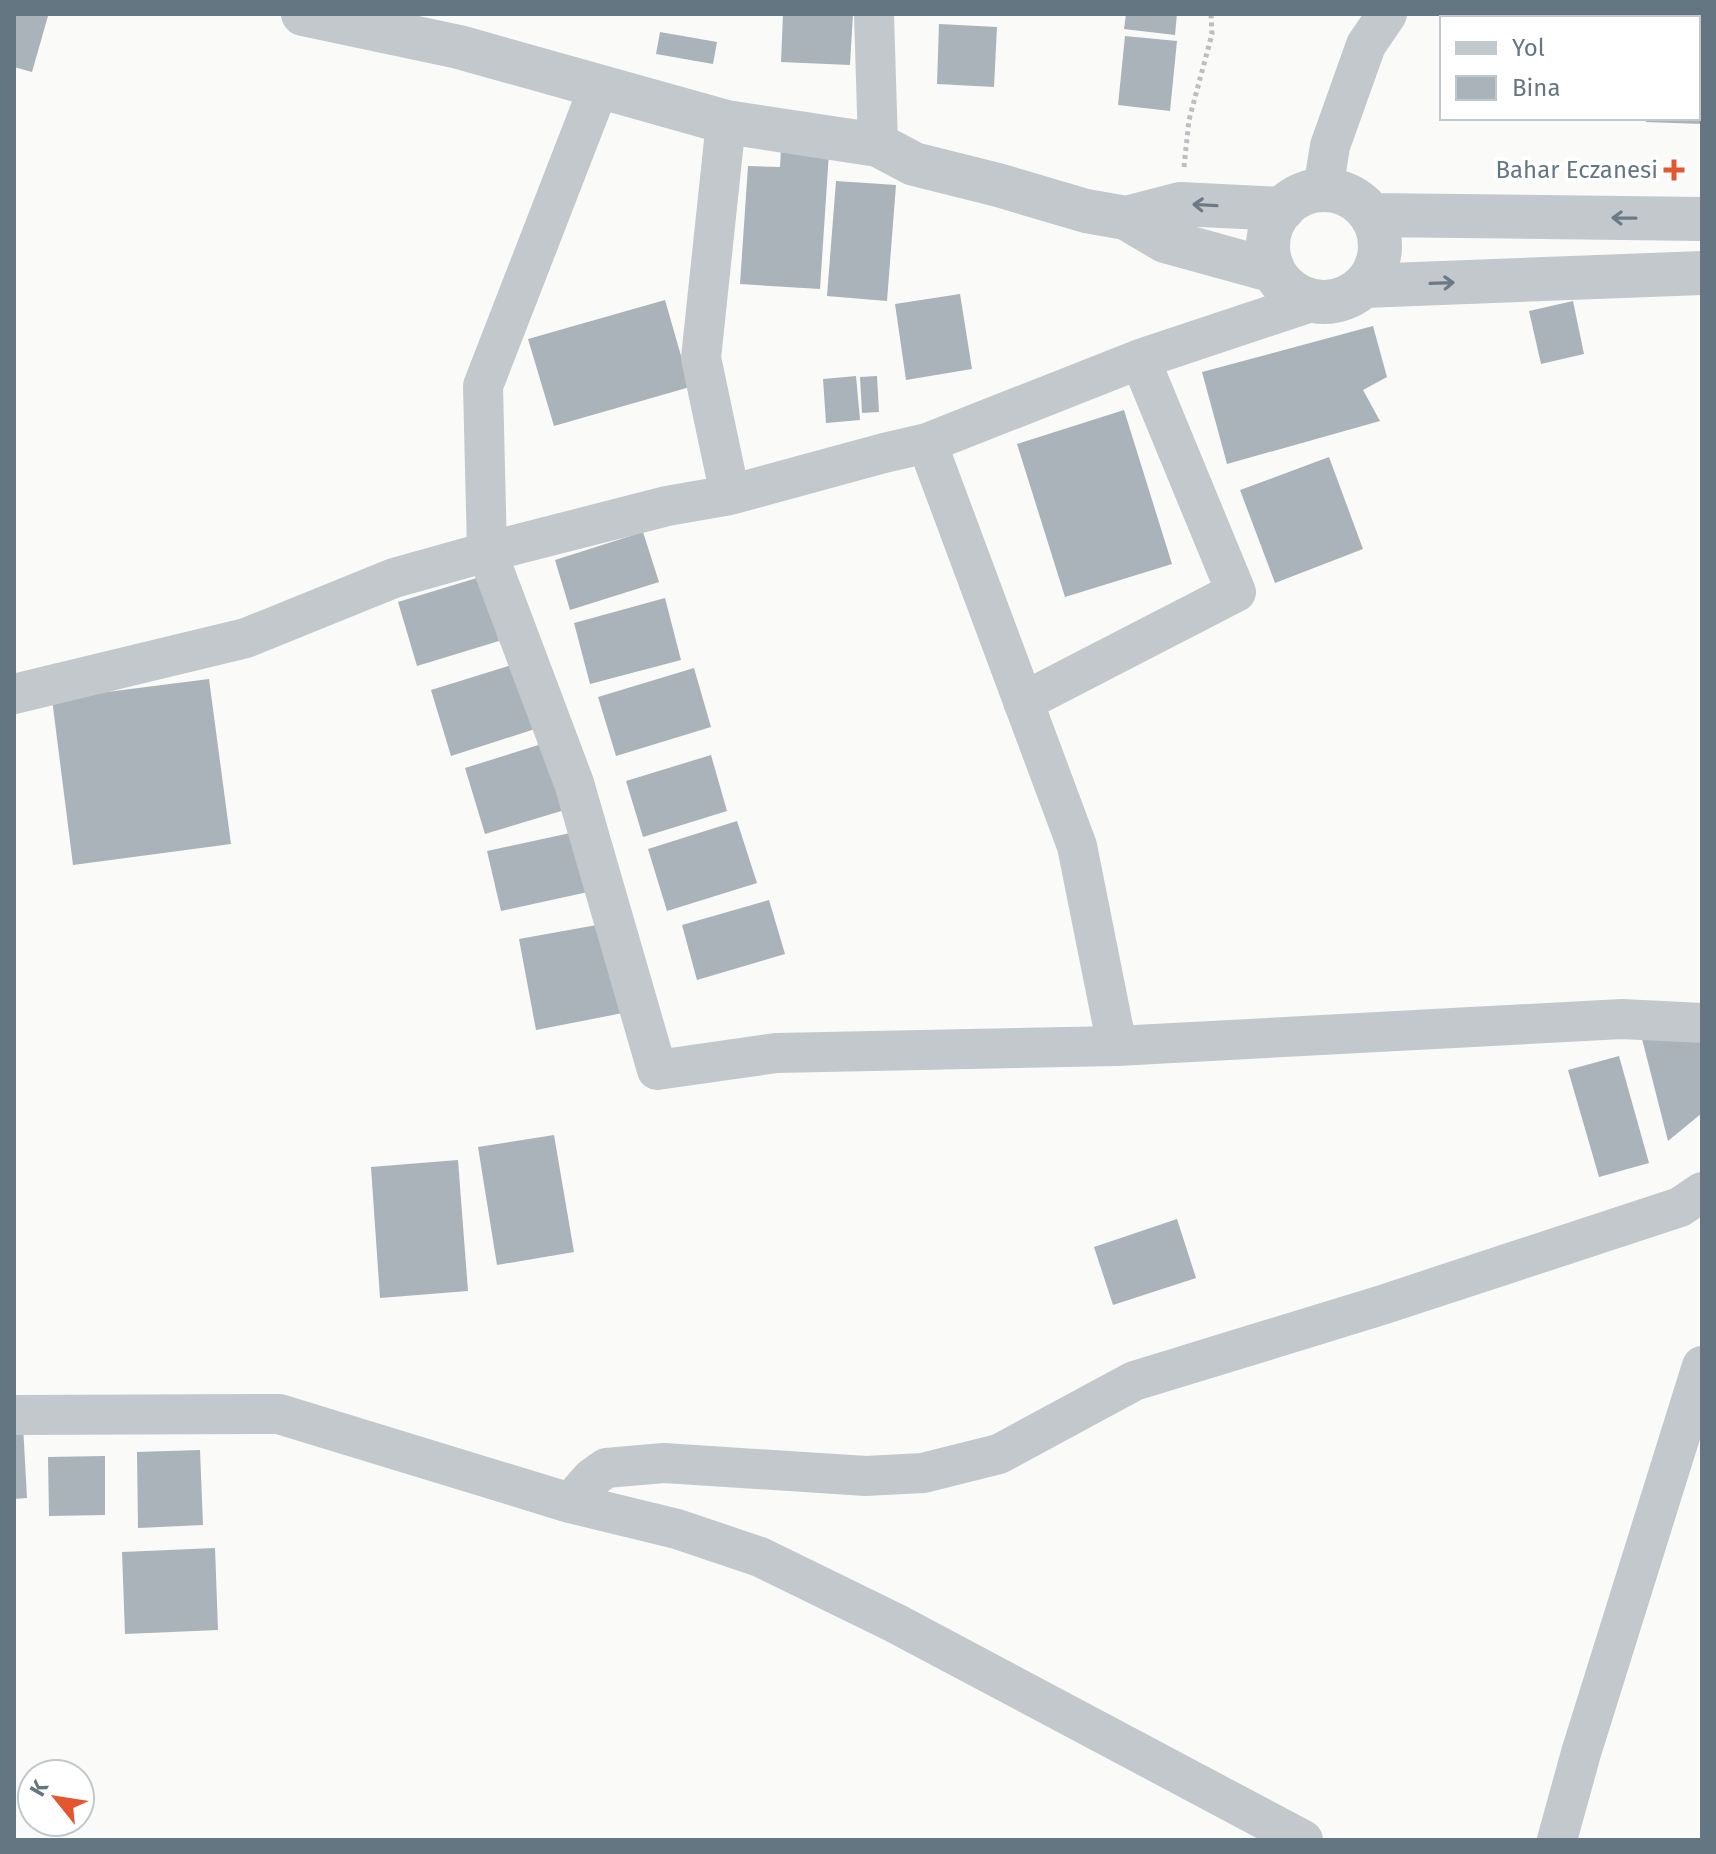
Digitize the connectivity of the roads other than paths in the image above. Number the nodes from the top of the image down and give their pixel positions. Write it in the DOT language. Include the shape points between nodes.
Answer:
graph roads {
  1 [pos="303,14"];
  2 [pos="874,14"];
  3 [pos="1387,14"];
  4 [pos="599,87"];
  5 [pos="726,122"];
  6 [pos="878,145"];
  7 [pos="1323,190"];
  8 [pos="1283,209"];
  9 [pos="1372,215"];
  10 [pos="1126,218"];
  11 [pos="1702,219"];
  12 [pos="1274,271"];
  13 [pos="1702,273"];
  14 [pos="1364,286"];
  15 [pos="1314,301"];
  16 [pos="1140,359"];
  17 [pos="927,443"];
  18 [pos="730,495"];
  19 [pos="487,552"];
  20 [pos="14,694"];
  21 [pos="1023,702"];
  22 [pos="1702,1023"];
  23 [pos="1117,1046"];
  24 [pos="1702,1192"];
  25 [pos="1702,1366"];
  26 [pos="14,1415"];
  27 [pos="570,1503"];
  28 [pos="1303,1840"];
  29 [pos="1557,1840"];
  1 -- 4 [label="street" via="459,47"];
  2 -- 6 [label="street"];
  3 -- 7 [label="street" via="1366,45 1330,146"];
  4 -- 5 [label="street"];
  4 -- 19 [label="street" via="483,386"];
  5 -- 6 [label="street"];
  5 -- 18 [label="street" via="701,358"];
  6 -- 10 [label="street" via="914,164"];
  7 -- 8 [label="street" via="1308,192"];
  7 -- 9 [label="street" via="1359,201"];
  8 -- 10 [label="street, one-way" via="1180,204"];
  8 -- 12 [label="street" via="1269,238"];
  11 -- 9 [label="street, one-way"];
  9 -- 14 [label="street" via="1380,252"];
  10 -- 12 [label="street" via="1165,241"];
  12 -- 15 [label="street" via="1284,285"];
  14 -- 13 [label="street, one-way"];
  14 -- 15 [label="street" via="1348,297"];
  15 -- 16 [label="street"];
  16 -- 17 [label="street"];
  16 -- 21 [label="street" via="1236,592"];
  17 -- 18 [label="street"];
  17 -- 21 [label="street"];
  18 -- 19 [label="street"];
  19 -- 20 [label="street" via="394,578 246,638"];
  19 -- 23 [label="street" via="574,783 657,1070 776,1053"];
  21 -- 23 [label="street" via="1077,846"];
  22 -- 23 [label="street" via="1622,1019"];
  24 -- 27 [label="street" via="1680,1207 1134,1381 999,1454 923,1473 866,1476 664,1463 606,1468"];
  25 -- 29 [label="street"];
  26 -- 27 [label="street" via="279,1414"];
  27 -- 28 [label="street" via="677,1529 760,1557"];
}
